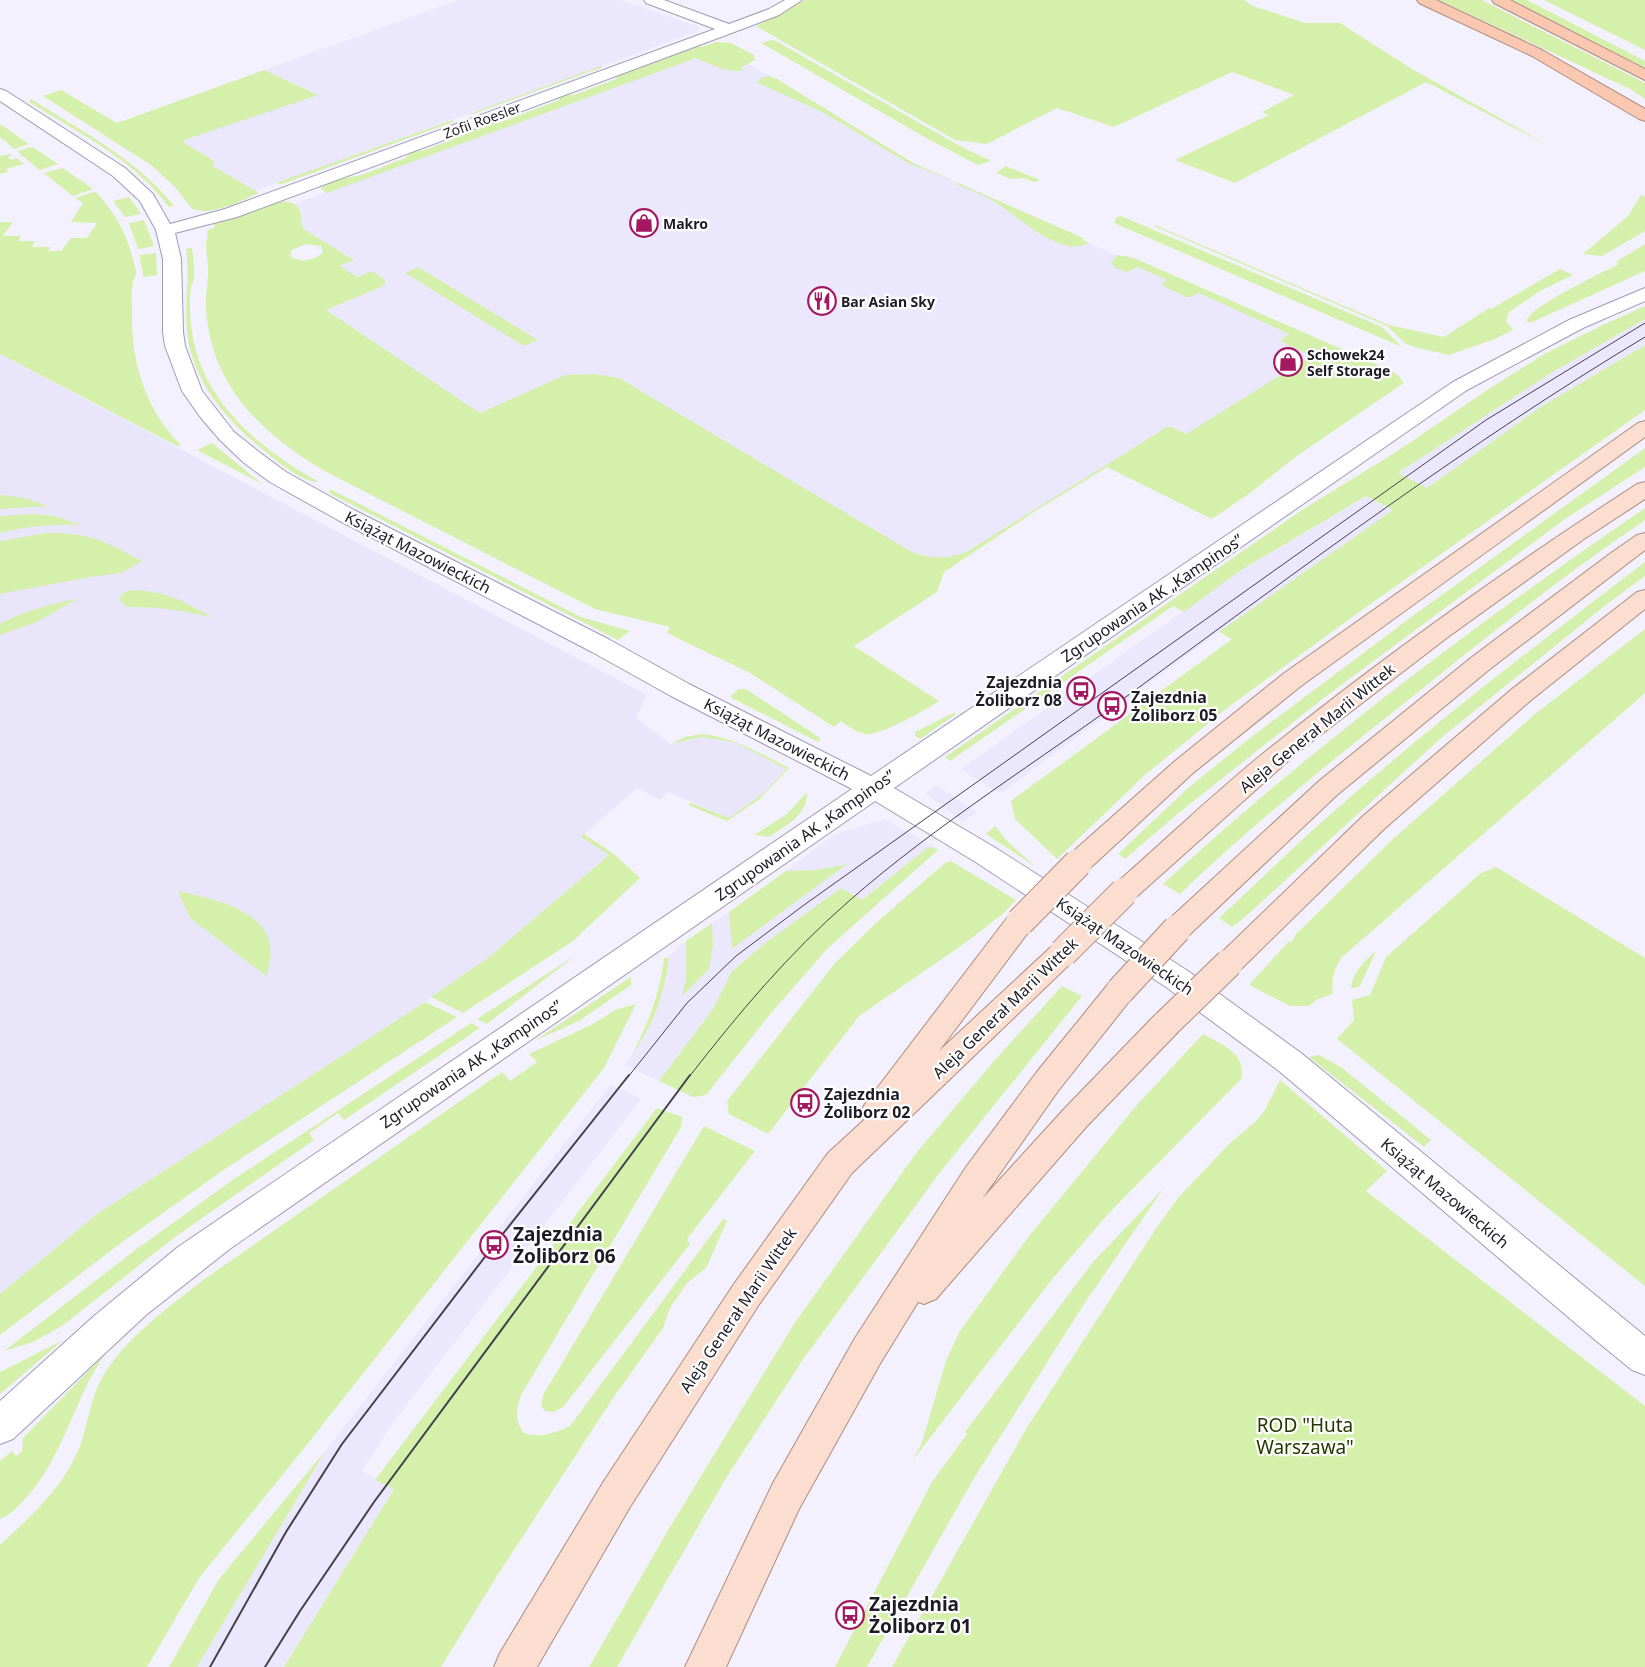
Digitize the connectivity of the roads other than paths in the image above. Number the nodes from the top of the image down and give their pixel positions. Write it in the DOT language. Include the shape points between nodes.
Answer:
graph roads {
  1 [pos="651,0"];
  2 [pos="795,0"];
  3 [pos="1424,0"];
  4 [pos="1499,0"];
  5 [pos="730,28"];
  6 [pos="1645,75"];
  7 [pos="0,94"];
  8 [pos="1645,116"];
  9 [pos="165,230"];
  10 [pos="1645,294"];
  11 [pos="1645,427"];
  12 [pos="1645,489"];
  13 [pos="1645,540"];
  14 [pos="1645,597"];
  15 [pos="873,788"];
  16 [pos="840,1163"];
  17 [pos="868,1350"];
  18 [pos="1645,1358"];
  19 [pos="0,1426"];
  20 [pos="514,1667"];
  21 [pos="705,1667"];
  1 -- 5 [label="street"];
  2 -- 5 [label="street, Zofii Roesler" via="774,12"];
  3 -- 8 [label="highway" via="1541,55"];
  4 -- 6 [label="highway"];
  5 -- 9 [label="street, Zofii Roesler" via="231,213"];
  7 -- 9 [label="street, Książąt Mazowieckich" via="119,172 147,198"];
  9 -- 15 [label="street, Książąt Mazowieckich" via="172,259 173,332 182,369 208,414 250,457 278,477 346,515"];
  10 -- 15 [label="street, Zgrupowania AK „Kampinos”" via="1560,332 1460,386"];
  11 -- 16 [label="main road, bridge" via="1292,680 1184,767 1078,863 1020,922 930,1038"];
  12 -- 16 [label="main road, Aleja Generał Marii Wittek, bridge" via="1439,632 1288,747 1124,892"];
  13 -- 17 [label="main road, bridge" via="1481,663 1328,788 1177,929 1120,991 1047,1082 978,1177"];
  14 -- 17 [label="main road, bridge" via="1521,695 1373,823 1166,1024 1076,1117"];
  15 -- 18 [label="street, Książąt Mazowieckich" via="984,854 1168,973 1272,1049"];
  15 -- 19 [label="street, Zgrupowania AK „Kampinos”" via="198,1251 112,1321"];
  16 -- 20 [label="main road, Aleja Generał Marii Wittek" via="746,1295 617,1494"];
  17 -- 21 [label="main road" via="786,1496"];
}
